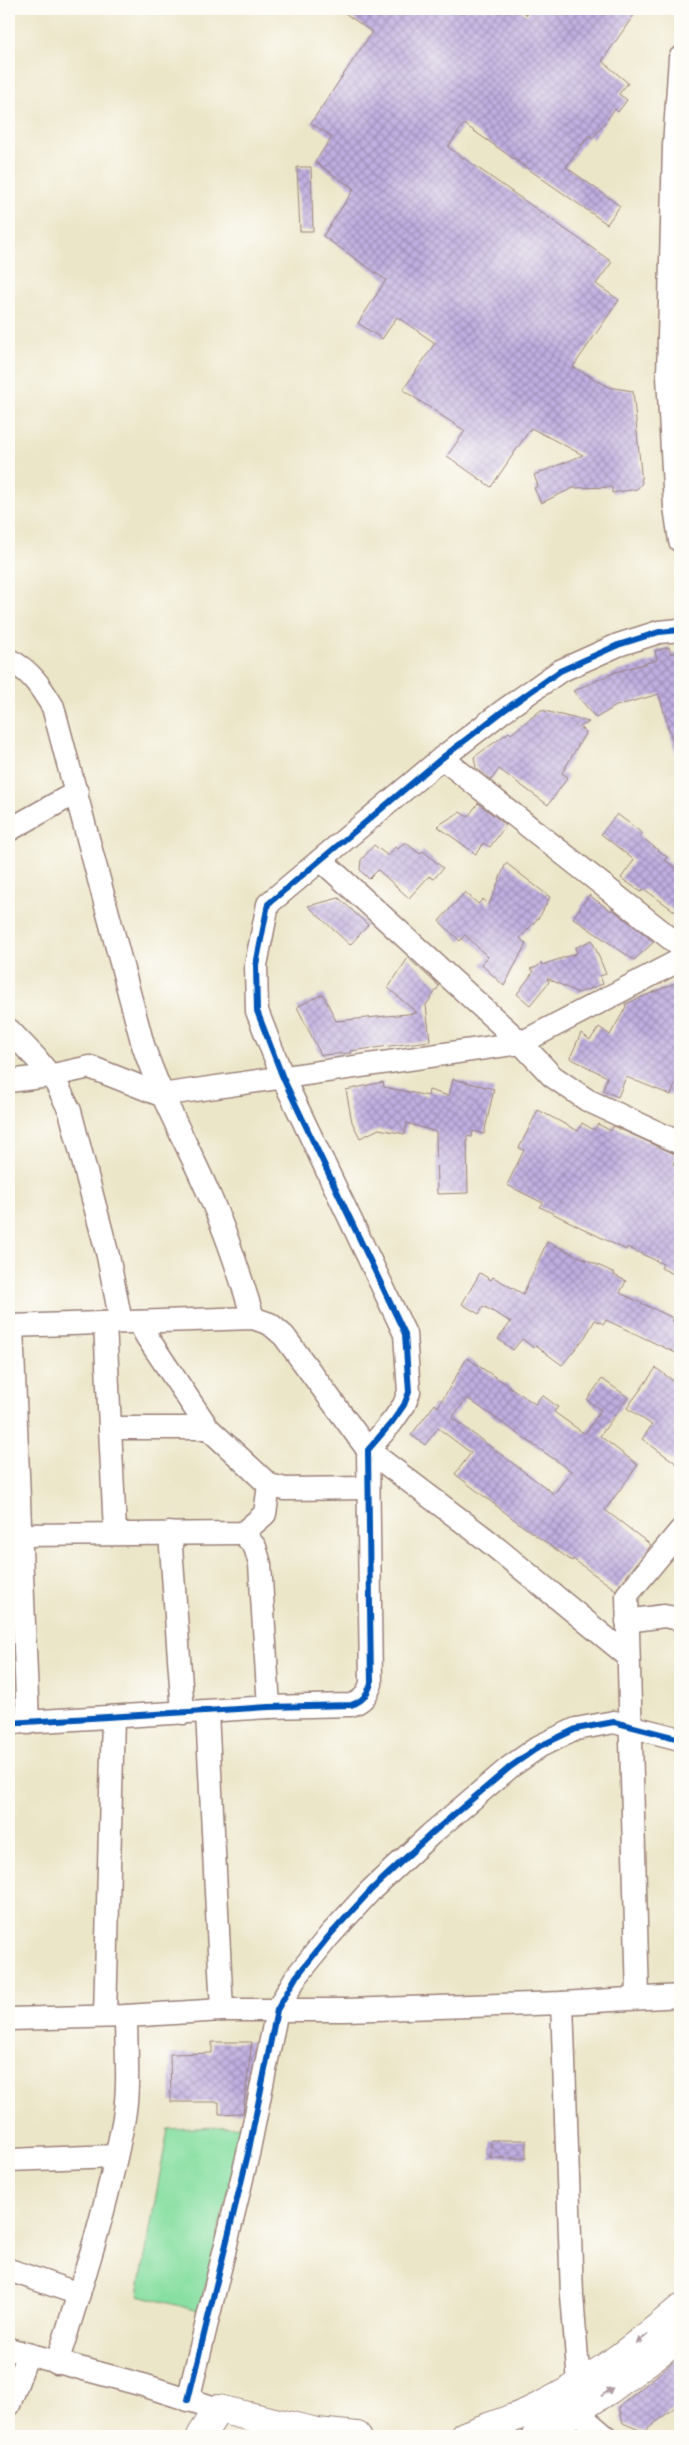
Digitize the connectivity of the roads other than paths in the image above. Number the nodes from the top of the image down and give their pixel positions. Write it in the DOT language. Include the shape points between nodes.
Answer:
graph roads {
  1 [pos="680,58"];
  2 [pos="676,253"];
  3 [pos="678,507"];
  4 [pos="680,540"];
  5 [pos="680,630"];
  6 [pos="9,660"];
  7 [pos="442,758"];
  8 [pos="77,792"];
  9 [pos="9,830"];
  10 [pos="321,860"];
  11 [pos="680,946"];
  12 [pos="680,960"];
  13 [pos="9,1030"];
  14 [pos="521,1043"];
  15 [pos="49,1076"];
  16 [pos="283,1078"];
  17 [pos="9,1081"];
  18 [pos="162,1095"];
  19 [pos="680,1143"];
  20 [pos="253,1318"];
  21 [pos="122,1322"];
  22 [pos="11,1326"];
  23 [pos="111,1428"];
  24 [pos="208,1428"];
  25 [pos="368,1450"];
  26 [pos="14,1463"];
  27 [pos="269,1485"];
  28 [pos="367,1488"];
  29 [pos="680,1530"];
  30 [pos="115,1532"];
  31 [pos="170,1533"];
  32 [pos="243,1533"];
  33 [pos="22,1535"];
  34 [pos="680,1619"];
  35 [pos="627,1621"];
  36 [pos="628,1656"];
  37 [pos="269,1707"];
  38 [pos="206,1712"];
  39 [pos="182,1713"];
  40 [pos="113,1718"];
  41 [pos="19,1723"];
  42 [pos="630,1727"];
  43 [pos="680,1739"];
  44 [pos="680,1996"];
  45 [pos="638,1998"];
  46 [pos="562,2003"];
  47 [pos="222,2010"];
  48 [pos="277,2010"];
  49 [pos="115,2016"];
  50 [pos="9,2019"];
  51 [pos="115,2156"];
  52 [pos="9,2160"];
  53 [pos="9,2270"];
  54 [pos="79,2294"];
  55 [pos="680,2309"];
  56 [pos="680,2337"];
  57 [pos="18,2353"];
  58 [pos="57,2363"];
  59 [pos="579,2384"];
  60 [pos="188,2400"];
  61 [pos="9,2405"];
  62 [pos="218,2409"];
  63 [pos="577,2412"];
  64 [pos="320,2434"];
  65 [pos="202,2436"];
  66 [pos="357,2436"];
  67 [pos="464,2436"];
  68 [pos="536,2436"];
  69 [pos="606,2436"];
  1 -- 2 [label="street" via="674,146"];
  2 -- 3 [label="street" via="668,376"];
  3 -- 4 [label="street"];
  5 -- 7 [label="street" via="660,632 618,645 560,671"];
  6 -- 8 [label="street" via="38,682 52,707"];
  7 -- 10 [label="street"];
  7 -- 11 [label="street"];
  8 -- 9 [label="street"];
  8 -- 18 [label="street" via="143,1045"];
  10 -- 14 [label="street"];
  10 -- 16 [label="street" via="268,904 256,966 257,1011"];
  12 -- 14 [label="street"];
  13 -- 15 [label="street"];
  14 -- 16 [label="street"];
  14 -- 19 [label="street" via="552,1076 587,1100"];
  15 -- 17 [label="street"];
  15 -- 18 [label="street" via="90,1067"];
  15 -- 21 [label="street" via="62,1093 78,1138"];
  16 -- 18 [label="street"];
  16 -- 25 [label="street" via="405,1334 409,1392 392,1422"];
  18 -- 20 [label="street" via="212,1199"];
  20 -- 21 [label="street"];
  20 -- 25 [label="street" via="270,1324 284,1336"];
  21 -- 22 [label="street"];
  21 -- 23 [label="street"];
  21 -- 24 [label="street" via="147,1337"];
  22 -- 26 [label="street"];
  23 -- 24 [label="street"];
  23 -- 30 [label="street"];
  24 -- 27 [label="street"];
  25 -- 28 [label="street"];
  25 -- 36 [label="street" via="483,1537"];
  26 -- 33 [label="street"];
  27 -- 28 [label="street" via="285,1489"];
  27 -- 32 [label="street" via="265,1514"];
  28 -- 37 [label="street" via="371,1684 367,1695 351,1705"];
  29 -- 35 [label="street" via="627,1595"];
  30 -- 31 [label="street"];
  30 -- 33 [label="street"];
  31 -- 32 [label="street"];
  31 -- 39 [label="street"];
  32 -- 37 [label="street" via="255,1547 260,1564"];
  33 -- 41 [label="street"];
  34 -- 35 [label="street" via="664,1616"];
  35 -- 36 [label="street"];
  36 -- 42 [label="street"];
  37 -- 38 [label="street"];
  38 -- 39 [label="street"];
  38 -- 47 [label="street"];
  39 -- 40 [label="street"];
  40 -- 41 [label="street"];
  40 -- 49 [label="street"];
  42 -- 43 [label="street"];
  42 -- 45 [label="street"];
  42 -- 48 [label="street" via="614,1722 576,1729 540,1746 510,1767 371,1890 296,1977"];
  44 -- 45 [label="street"];
  45 -- 46 [label="street"];
  46 -- 48 [label="street"];
  46 -- 59 [label="street" via="572,2296"];
  47 -- 48 [label="street"];
  47 -- 49 [label="street"];
  48 -- 60 [label="street" via="248,2154"];
  49 -- 50 [label="street"];
  49 -- 51 [label="street" via="127,2075 124,2122"];
  51 -- 52 [label="street"];
  51 -- 54 [label="street"];
  53 -- 54 [label="street"];
  54 -- 58 [label="street"];
  55 -- 59 [label="main road, one-way" via="619,2358"];
  63 -- 56 [label="main road, one-way"];
  57 -- 58 [label="street"];
  57 -- 61 [label="street"];
  58 -- 60 [label="street"];
  59 -- 67 [label="main road" via="528,2412"];
  60 -- 62 [label="street"];
  62 -- 64 [label="main road"];
  62 -- 65 [label="main road"];
  63 -- 68 [label="main road"];
  63 -- 69 [label="street"];
  64 -- 66 [label="main road"];
}
